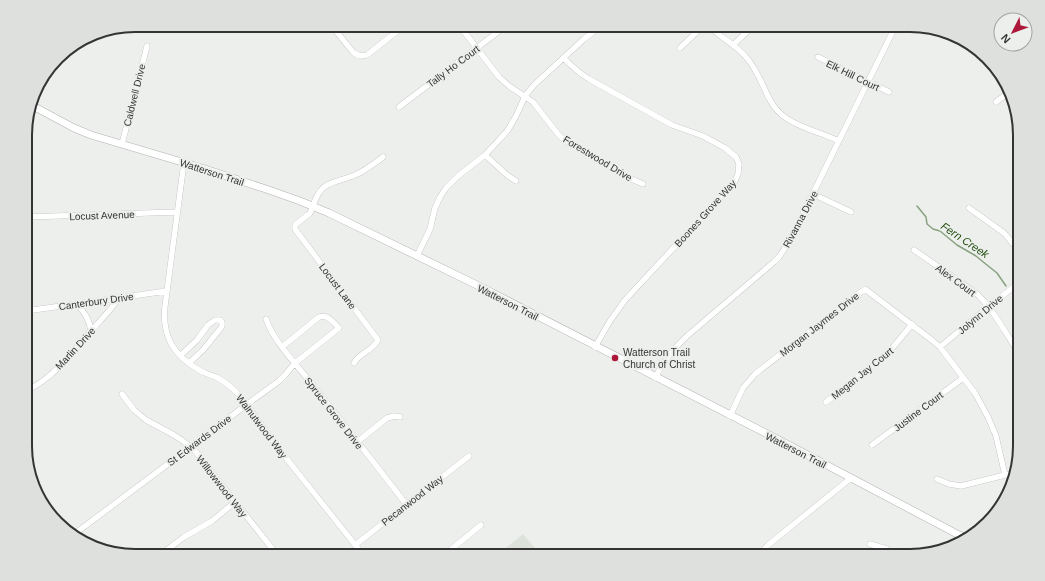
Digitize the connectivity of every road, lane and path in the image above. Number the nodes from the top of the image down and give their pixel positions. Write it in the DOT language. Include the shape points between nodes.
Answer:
graph roads {
  1 [pos="337,32"];
  2 [pos="396,32"];
  3 [pos="464,32"];
  4 [pos="498,32"];
  5 [pos="594,32"];
  6 [pos="697,32"];
  7 [pos="715,32"];
  8 [pos="747,32"];
  9 [pos="893,32"];
  10 [pos="733,45"];
  11 [pos="147,46"];
  12 [pos="477,48"];
  13 [pos="680,48"];
  14 [pos="818,57"];
  15 [pos="563,58"];
  16 [pos="868,82"];
  17 [pos="889,92"];
  18 [pos="1005,95"];
  19 [pos="525,96"];
  20 [pos="996,102"];
  21 [pos="398,107"];
  22 [pos="36,108"];
  23 [pos="839,141"];
  24 [pos="122,144"];
  25 [pos="485,155"];
  26 [pos="383,156"];
  27 [pos="185,163"];
  28 [pos="516,181"];
  29 [pos="643,184"];
  30 [pos="813,194"];
  31 [pos="313,206"];
  32 [pos="969,208"];
  33 [pos="177,212"];
  34 [pos="851,212"];
  35 [pos="32,217"];
  36 [pos="1013,244"];
  37 [pos="914,250"];
  38 [pos="417,256"];
  39 [pos="1013,287"];
  40 [pos="167,291"];
  41 [pos="119,298"];
  42 [pos="76,304"];
  43 [pos="988,307"];
  44 [pos="32,310"];
  45 [pos="266,319"];
  46 [pos="912,324"];
  47 [pos="91,331"];
  48 [pos="1013,343"];
  49 [pos="282,347"];
  50 [pos="595,347"];
  51 [pos="940,347"];
  52 [pos="181,355"];
  53 [pos="189,363"];
  54 [pos="295,363"];
  55 [pos="354,363"];
  56 [pos="656,378"];
  57 [pos="964,378"];
  58 [pos="32,387"];
  59 [pos="122,394"];
  60 [pos="826,402"];
  61 [pos="246,405"];
  62 [pos="730,416"];
  63 [pos="400,417"];
  64 [pos="357,442"];
  65 [pos="872,445"];
  66 [pos="190,447"];
  67 [pos="469,456"];
  68 [pos="1005,475"];
  69 [pos="1008,475"];
  70 [pos="851,478"];
  71 [pos="937,479"];
  72 [pos="235,502"];
  73 [pos="406,504"];
  74 [pos="482,525"];
  75 [pos="78,532"];
  76 [pos="960,535"];
  77 [pos="870,544"];
  78 [pos="355,545"];
  79 [pos="168,549"];
  80 [pos="272,549"];
  81 [pos="358,549"];
  82 [pos="452,549"];
  83 [pos="764,549"];
  84 [pos="887,549"];
  1 -- 2 [label="street" via="357,56 367,55"];
  3 -- 12 [label="street, Forestwood Drive"];
  4 -- 12 [label="street, Tally Ho Court"];
  5 -- 15 [label="street"];
  6 -- 13 [label="street"];
  7 -- 10 [label="street"];
  8 -- 10 [label="street"];
  9 -- 16 [label="street, Rivanna Drive"];
  10 -- 23 [label="street" via="755,68 770,100 780,114 793,123"];
  11 -- 24 [label="street, Caldwell Drive"];
  12 -- 19 [label="street, Forestwood Drive" via="508,86"];
  12 -- 21 [label="street, Tally Ho Court"];
  14 -- 16 [label="street, Elk Hill Court"];
  15 -- 19 [label="street"];
  15 -- 50 [label="street, Boones Grove Way" via="589,79 672,125 703,136 725,148 736,157 739,164 734,183 625,300"];
  16 -- 17 [label="street, Elk Hill Court"];
  16 -- 23 [label="street, Rivanna Drive"];
  18 -- 20 [label="street"];
  19 -- 25 [label="street" via="508,130"];
  19 -- 29 [label="street, Forestwood Drive" via="564,139"];
  22 -- 24 [label="main road, Watterson Trail" via="82,131"];
  23 -- 30 [label="street, Rivanna Drive"];
  24 -- 27 [label="main road, Watterson Trail"];
  25 -- 28 [label="street"];
  25 -- 38 [label="street" via="453,180 443,192"];
  26 -- 31 [label="street" via="356,174 327,184 315,197"];
  27 -- 31 [label="main road, Watterson Trail"];
  27 -- 33 [label="street, Walnutwood Way"];
  30 -- 34 [label="street"];
  30 -- 56 [label="street, Rivanna Drive" via="789,242 779,256 678,344"];
  31 -- 38 [label="main road, Watterson Trail"];
  31 -- 55 [label="street, Locust Lane" via="295,228 378,340"];
  32 -- 36 [label="street" via="1004,233"];
  33 -- 35 [label="street, Locust Avenue"];
  33 -- 40 [label="street, Walnutwood Way"];
  37 -- 43 [label="street, Alex Court" via="976,293"];
  38 -- 50 [label="main road, Watterson Trail"];
  39 -- 43 [label="street, Jolynn Drive"];
  40 -- 41 [label="street, Canterbury Drive"];
  40 -- 52 [label="street, Walnutwood Way" via="165,328 169,339"];
  41 -- 42 [label="street, Canterbury Drive"];
  41 -- 47 [label="street, Marlin Drive"];
  42 -- 44 [label="street, Canterbury Drive"];
  42 -- 47 [label="street" via="88,318"];
  43 -- 48 [label="street, Alex Court"];
  43 -- 51 [label="street, Jolynn Drive"];
  45 -- 49 [label="street, Spruce Grove Drive"];
  46 -- 51 [label="street, Morgan Jaymes Drive"];
  46 -- 60 [label="street, Megan Jay Court" via="889,352"];
  46 -- 62 [label="street, Morgan Jaymes Drive" via="864,289 755,374 743,388"];
  47 -- 58 [label="street, Marlin Drive" via="50,375"];
  49 -- 54 [label="street, Spruce Grove Drive"];
  49 -- 54 [label="street, St Edwards Drive" via="323,315 339,328"];
  50 -- 56 [label="main road, Watterson Trail"];
  51 -- 57 [label="street, Morgan Jaymes Drive"];
  52 -- 53 [label="street, Walnutwood Way"];
  52 -- 53 [label="street" via="212,321 220,320 220,329"];
  53 -- 61 [label="street, Walnutwood Way" via="229,385"];
  54 -- 61 [label="street, St Edwards Drive" via="279,382"];
  54 -- 64 [label="street, Spruce Grove Drive"];
  56 -- 62 [label="main road, Watterson Trail"];
  57 -- 65 [label="street, Justine Court"];
  57 -- 68 [label="street, Morgan Jaymes Drive" via="988,417 996,436"];
  59 -- 66 [label="street, Willowwood Way" via="134,410 146,420"];
  61 -- 66 [label="street, St Edwards Drive"];
  61 -- 78 [label="street, Walnutwood Way"];
  62 -- 70 [label="main road, Watterson Trail"];
  63 -- 64 [label="street" via="386,418"];
  64 -- 73 [label="street, Spruce Grove Drive"];
  66 -- 72 [label="street, Willowwood Way"];
  66 -- 75 [label="street, St Edwards Drive"];
  67 -- 73 [label="street, Pecanwood Way"];
  68 -- 69 [label="street"];
  68 -- 71 [label="street" via="961,486"];
  70 -- 76 [label="main road, Watterson Trail"];
  70 -- 83 [label="street"];
  72 -- 79 [label="street" via="212,521"];
  72 -- 80 [label="street, Willowwood Way"];
  73 -- 78 [label="street, Pecanwood Way"];
  74 -- 82 [label="street"];
  77 -- 84 [label="street"];
  78 -- 81 [label="street, Walnutwood Way"];
}
